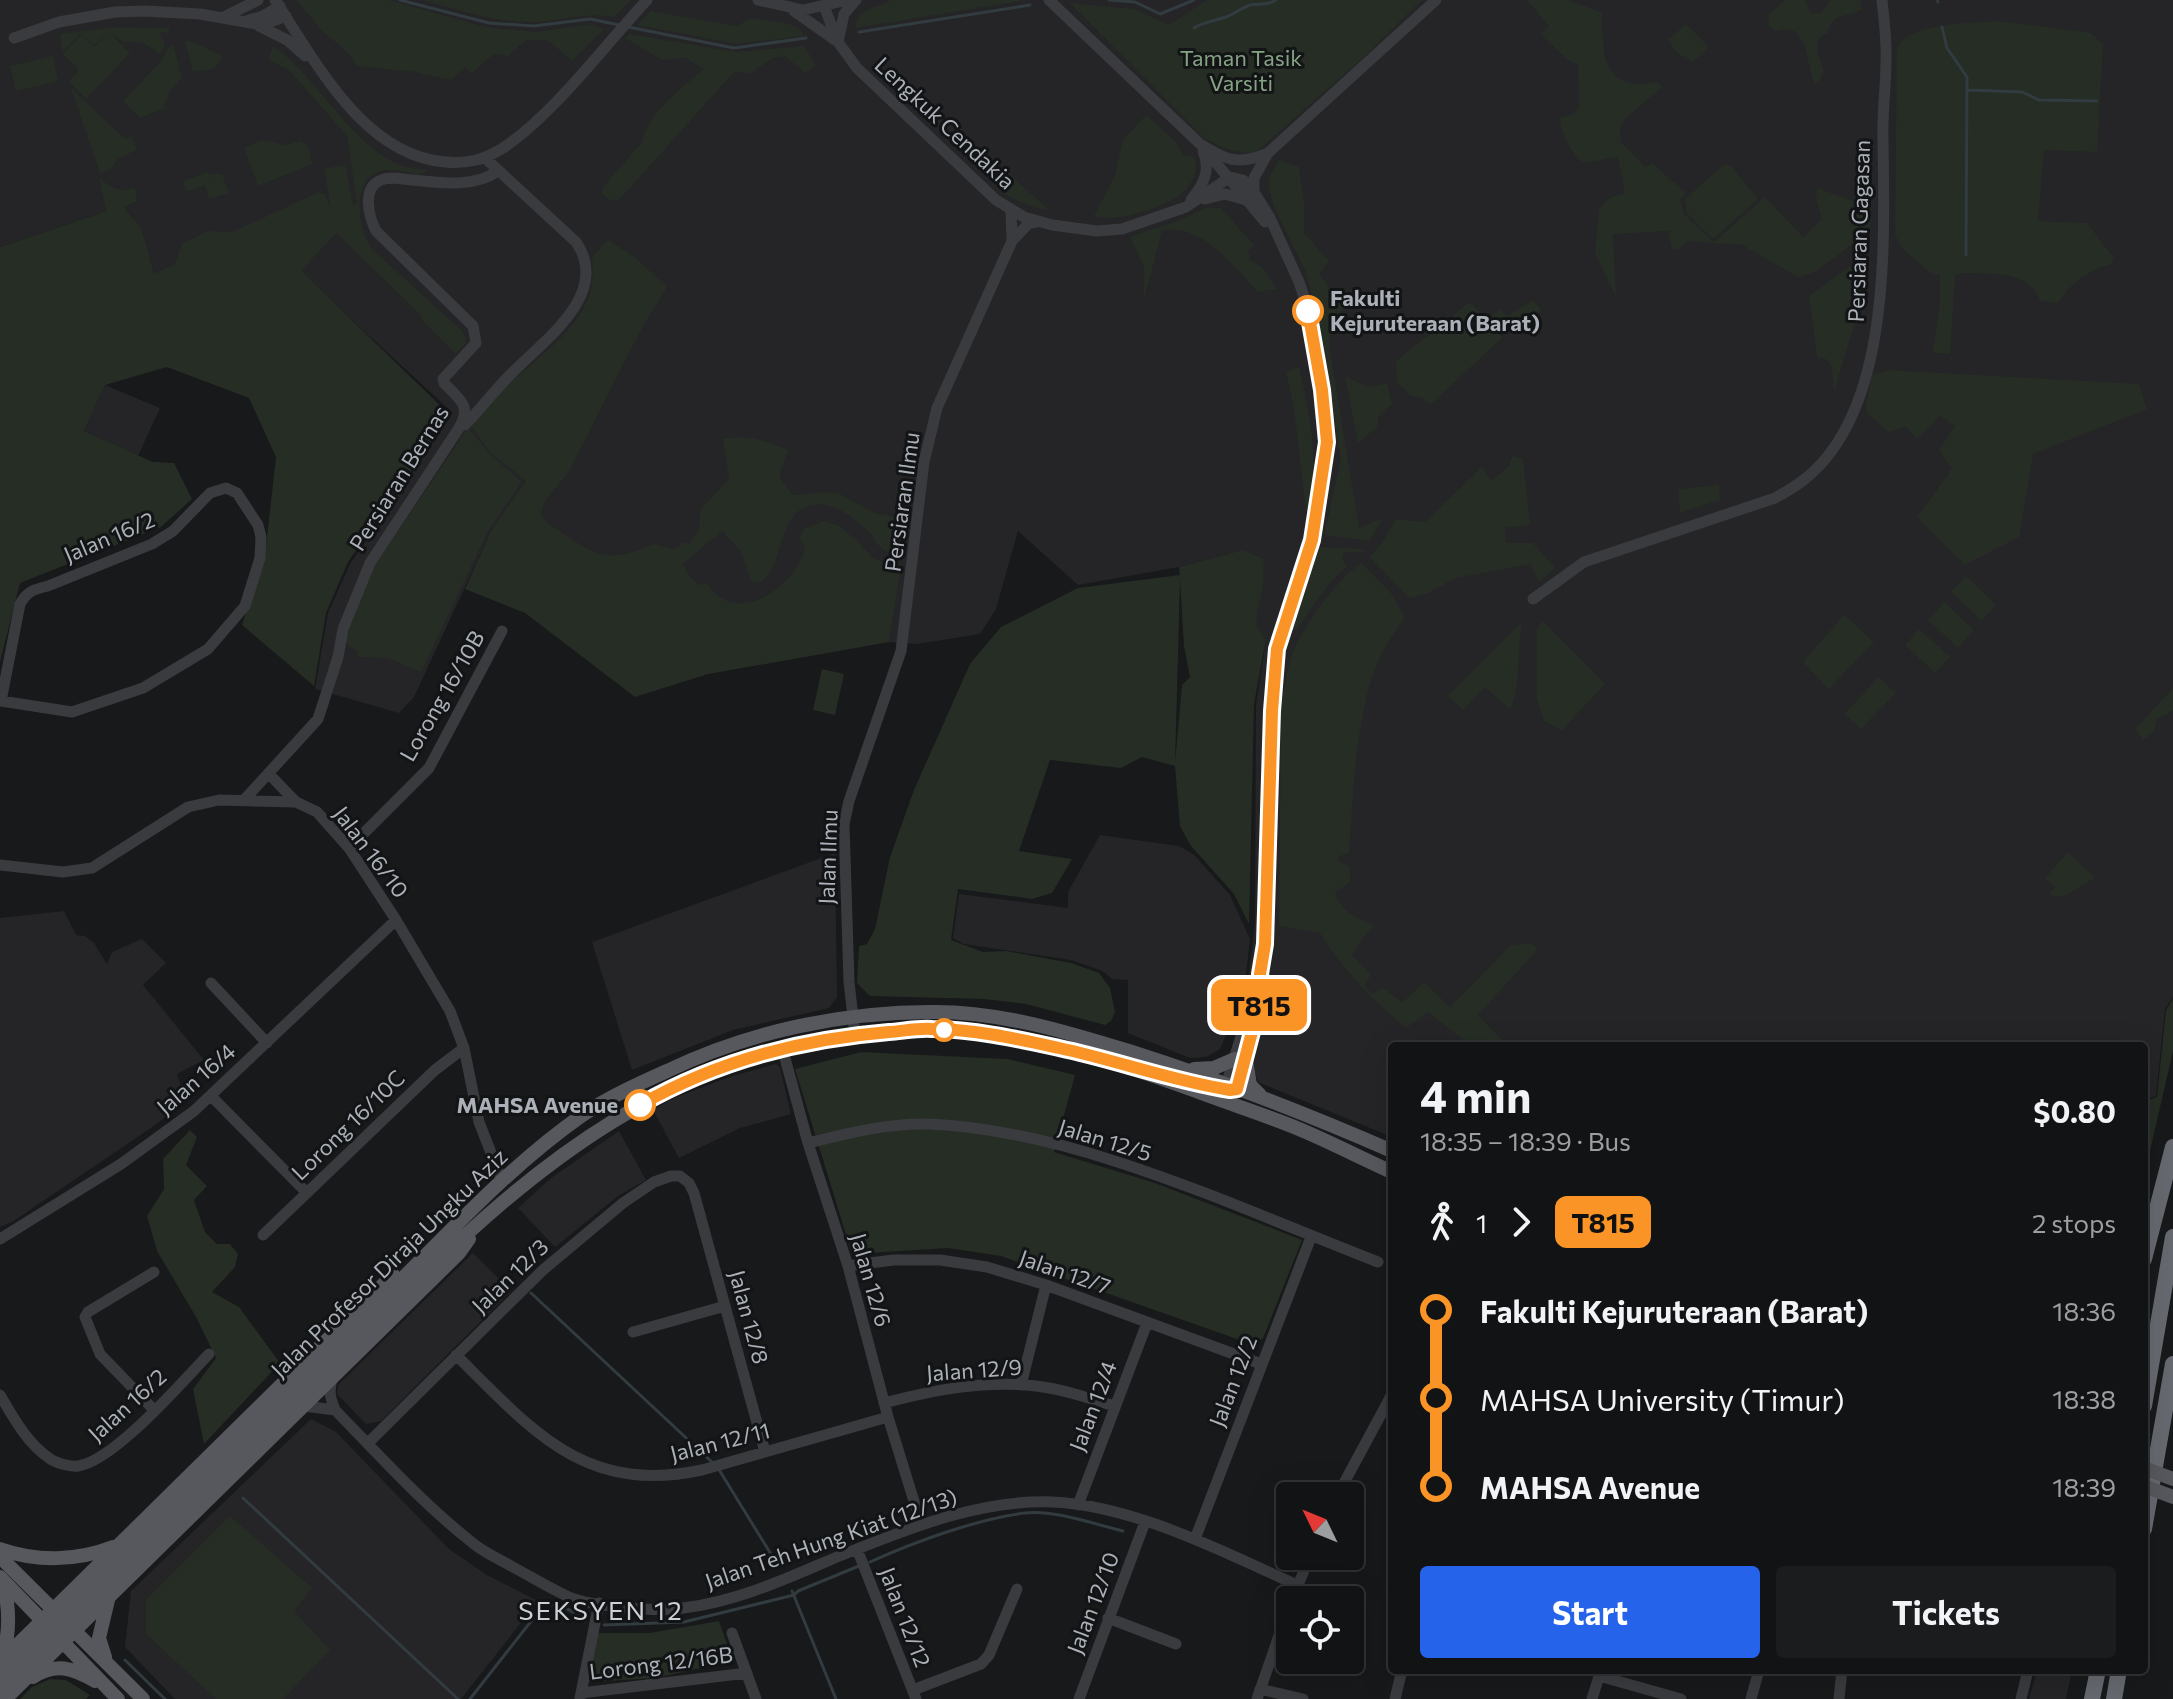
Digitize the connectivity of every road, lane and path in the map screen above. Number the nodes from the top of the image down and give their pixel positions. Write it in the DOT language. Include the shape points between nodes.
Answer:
graph roads {
  1 [pos="258,0"];
  2 [pos="647,0"];
  3 [pos="758,0"];
  4 [pos="848,0"];
  5 [pos="856,0"];
  6 [pos="1049,0"];
  7 [pos="1436,0"];
  8 [pos="1882,0"];
  9 [pos="824,6"];
  10 [pos="280,8"];
  11 [pos="790,8"];
  12 [pos="224,17"];
  13 [pos="251,23"];
  14 [pos="14,38"];
  15 [pos="838,42"];
  16 [pos="320,70"];
  17 [pos="1199,143"];
  18 [pos="1268,153"];
  19 [pos="485,158"];
  20 [pos="498,171"];
  21 [pos="1230,177"];
  22 [pos="1252,197"];
  23 [pos="1186,207"];
  24 [pos="1011,211"];
  25 [pos="1038,221"];
  26 [pos="1012,241"];
  27 [pos="489,396"];
  28 [pos="457,397"];
  29 [pos="459,428"];
  30 [pos="1533,599"];
  31 [pos="502,631"];
  32 [pos="903,641"];
  33 [pos="0,701"];
  34 [pos="269,774"];
  35 [pos="244,800"];
  36 [pos="268,801"];
  37 [pos="296,802"];
  38 [pos="349,848"];
  39 [pos="0,865"];
  40 [pos="396,920"];
  41 [pos="211,983"];
  42 [pos="853,1017"];
  43 [pos="855,1035"];
  44 [pos="267,1043"];
  45 [pos="782,1047"];
  46 [pos="464,1048"];
  47 [pos="1240,1059"];
  48 [pos="1186,1069"];
  49 [pos="1152,1074"];
  50 [pos="1231,1088"];
  51 [pos="211,1096"];
  52 [pos="1269,1101"];
  53 [pos="1273,1119"];
  54 [pos="808,1143"];
  55 [pos="2173,1147"];
  56 [pos="1388,1149"];
  57 [pos="1388,1170"];
  58 [pos="502,1181"];
  59 [pos="307,1193"];
  60 [pos="694,1193"];
  61 [pos="469,1210"];
  62 [pos="481,1222"];
  63 [pos="263,1235"];
  64 [pos="1311,1237"];
  65 [pos="2173,1237"];
  66 [pos="0,1239"];
  67 [pos="2148,1244"];
  68 [pos="1378,1262"];
  69 [pos="848,1266"];
  70 [pos="154,1272"];
  71 [pos="1046,1285"];
  72 [pos="394,1296"];
  73 [pos="725,1306"];
  74 [pos="1147,1323"];
  75 [pos="633,1332"];
  76 [pos="209,1354"];
  77 [pos="456,1355"];
  78 [pos="1261,1364"];
  79 [pos="2173,1364"];
  80 [pos="333,1377"];
  81 [pos="2148,1383"];
  82 [pos="1021,1385"];
  83 [pos="0,1395"];
  84 [pos="1388,1401"];
  85 [pos="884,1403"];
  86 [pos="304,1406"];
  87 [pos="1114,1406"];
  88 [pos="154,1410"];
  89 [pos="335,1410"];
  90 [pos="888,1417"];
  91 [pos="368,1443"];
  92 [pos="765,1452"];
  93 [pos="2148,1470"];
  94 [pos="2173,1479"];
  95 [pos="1345,1482"];
  96 [pos="2148,1488"];
  97 [pos="2173,1497"];
  98 [pos="1078,1505"];
  99 [pos="2148,1506"];
  100 [pos="1145,1522"];
  101 [pos="921,1524"];
  102 [pos="1195,1539"];
  103 [pos="115,1548"];
  104 [pos="0,1549"];
  105 [pos="857,1549"];
  106 [pos="0,1557"];
  107 [pos="1304,1570"];
  108 [pos="133,1571"];
  109 [pos="1,1578"];
  110 [pos="1297,1585"];
  111 [pos="1017,1589"];
  112 [pos="109,1595"];
  113 [pos="599,1603"];
  114 [pos="54,1609"];
  115 [pos="1108,1618"];
  116 [pos="42,1620"];
  117 [pos="74,1630"];
  118 [pos="732,1633"];
  119 [pos="62,1641"];
  120 [pos="1176,1644"];
  121 [pos="1276,1644"];
  122 [pos="107,1661"];
  123 [pos="1,1665"];
  124 [pos="747,1673"];
  125 [pos="1401,1674"];
  126 [pos="1600,1674"];
  127 [pos="1603,1674"];
  128 [pos="1758,1674"];
  129 [pos="1842,1674"];
  130 [pos="2027,1674"];
  131 [pos="2097,1674"];
  132 [pos="2118,1674"];
  133 [pos="17,1687"];
  134 [pos="0,1691"];
  135 [pos="113,1694"];
  136 [pos="1258,1694"];
  137 [pos="914,1695"];
  138 [pos="581,1696"];
  139 [pos="5,1699"];
  140 [pos="143,1699"];
  141 [pos="756,1699"];
  142 [pos="1079,1699"];
  143 [pos="1303,1699"];
  144 [pos="1395,1699"];
  145 [pos="1592,1699"];
  146 [pos="1681,1699"];
  147 [pos="1751,1699"];
  148 [pos="1839,1699"];
  149 [pos="2021,1699"];
  150 [pos="2092,1699"];
  151 [pos="2114,1699"];
  1 -- 12 [label="street"];
  2 -- 19 [label="street" via="531,125"];
  3 -- 11 [label="street"];
  4 -- 9 [label="street"];
  5 -- 15 [label="street" via="844,14"];
  6 -- 17 [label="street"];
  7 -- 18 [label="street"];
  8 -- 30 [label="street, Persiaran Gagasan" via="1887,59 1878,307 1864,384 1845,429 1818,467 1775,498 1584,562"];
  9 -- 11 [label="street"];
  9 -- 15 [label="street, Lengkuk Cendakia"];
  10 -- 13 [label="street" via="267,25"];
  10 -- 16 [label="street"];
  11 -- 15 [label="street, Lengkuk Cendakia"];
  12 -- 13 [label="street"];
  12 -- 14 [label="street" via="115,12 59,22"];
  13 -- 16 [label="street" via="287,40"];
  15 -- 24 [label="street, Lengkuk Cendakia" via="877,88"];
  16 -- 19 [label="street" via="369,126 408,154 462,163"];
  17 -- 18 [label="street" via="1241,161"];
  17 -- 21 [label="street"];
  17 -- 23 [label="street" via="1207,173"];
  18 -- 22 [label="street" via="1254,178"];
  19 -- 20 [label="street"];
  20 -- 27 [label="street" via="576,242 584,254 586,278 573,311"];
  20 -- 28 [label="street, Persiaran Bernas" via="460,183 383,179 373,185 368,198 381,236 473,326 476,343 443,379"];
  21 -- 22 [label="street"];
  21 -- 23 [label="street, Lengkuk Cendakia"];
  22 -- 23 [label="street" via="1225,194"];
  22 -- 47 [label="street" via="1274,231 1308,309 1327,442 1312,540 1277,649 1262,992"];
  23 -- 25 [label="street, Lengkuk Cendakia" via="1107,231"];
  24 -- 25 [label="street, Lengkuk Cendakia"];
  24 -- 26 [label="street, Persiaran Ilmu"];
  25 -- 26 [label="street, Persiaran Ilmu"];
  26 -- 32 [label="street, Persiaran Ilmu" via="937,408 924,462"];
  27 -- 28 [label="street"];
  27 -- 29 [label="street"];
  28 -- 29 [label="street, Persiaran Bernas" via="466,412"];
  29 -- 34 [label="street, Persiaran Bernas" via="370,563 343,629 318,719"];
  31 -- 38 [label="street, Lorong 16/10B" via="429,768"];
  32 -- 42 [label="street, Jalan Ilmu" via="844,824"];
  33 -- 33 [label="street, Jalan 16/2" via="72,712 143,688 208,649 245,606 260,558 258,525 237,493 226,488 210,493 173,531 152,544 25,595"];
  34 -- 35 [label="street, Persiaran Bernas"];
  34 -- 36 [label="street"];
  34 -- 37 [label="street, Jalan 16/10"];
  35 -- 36 [label="street"];
  35 -- 39 [label="street" via="188,807 92,868 63,872"];
  36 -- 37 [label="street"];
  37 -- 38 [label="street, Jalan 16/10" via="317,812"];
  38 -- 40 [label="street, Jalan 16/10"];
  40 -- 44 [label="street, Jalan 16/4"];
  40 -- 46 [label="street, Jalan 16/10" via="450,1011"];
  41 -- 44 [label="street"];
  42 -- 43 [label="street, Jalan Ilmu"];
  42 -- 48 [label="main road, Jalan Profesor Diraja Ungku Aziz" via="931,1012 994,1017 1056,1029"];
  42 -- 58 [label="main road, Jalan Profesor Diraja Ungku Aziz" via="763,1034 700,1055 582,1116"];
  43 -- 45 [label="main road, Jalan Profesor Diraja Ungku Aziz"];
  43 -- 49 [label="main road, Jalan Profesor Diraja Ungku Aziz" via="932,1029 998,1036"];
  44 -- 51 [label="street, Jalan 16/4"];
  45 -- 54 [label="street, Jalan 12/6"];
  45 -- 62 [label="main road, Jalan Profesor Diraja Ungku Aziz" via="663,1092 609,1122"];
  46 -- 58 [label="street, Jalan 16/10" via="479,1122"];
  46 -- 59 [label="street, Lorong 16/10C"];
  47 -- 48 [label="main road" via="1214,1068"];
  47 -- 50 [label="street"];
  47 -- 52 [label="main road" via="1250,1085"];
  48 -- 50 [label="main road, Jalan Profesor Diraja Ungku Aziz"];
  49 -- 50 [label="main road"];
  49 -- 53 [label="main road, Jalan Profesor Diraja Ungku Aziz"];
  50 -- 52 [label="main road, Jalan Profesor Diraja Ungku Aziz"];
  50 -- 53 [label="main road"];
  51 -- 59 [label="street"];
  51 -- 66 [label="street, Jalan 16/4" via="121,1164"];
  52 -- 56 [label="main road, Jalan Profesor Diraja Ungku Aziz"];
  53 -- 57 [label="main road, Jalan Profesor Diraja Ungku Aziz"];
  54 -- 64 [label="street, Jalan 12/5" via="924,1124 980,1128 1058,1145 1156,1176"];
  54 -- 69 [label="street, Jalan 12/6"];
  55 -- 67 [label="highway"];
  58 -- 61 [label="main road, Jalan Profesor Diraja Ungku Aziz"];
  59 -- 63 [label="street, Lorong 16/10C"];
  60 -- 73 [label="street, Jalan 12/8"];
  60 -- 77 [label="street, Jalan 12/3" via="680,1176 671,1176 623,1203 543,1270"];
  61 -- 72 [label="main road, Jalan Profesor Diraja Ungku Aziz"];
  61 -- 103 [label="main road" via="438,1231"];
  62 -- 72 [label="main road, Jalan Profesor Diraja Ungku Aziz"];
  62 -- 80 [label="main road" via="459,1253"];
  64 -- 68 [label="street, Jalan 12/5"];
  64 -- 78 [label="street, Jalan 12/2"];
  65 -- 81 [label="highway"];
  69 -- 71 [label="street, Jalan 12/7" via="940,1260"];
  69 -- 85 [label="street, Jalan 12/6"];
  70 -- 88 [label="street" via="85,1317 100,1354"];
  71 -- 74 [label="street, Jalan 12/7"];
  71 -- 82 [label="street"];
  72 -- 123 [label="main road, Jalan Profesor Diraja Ungku Aziz, bridge"];
  72 -- 134 [label="main road, Jalan Profesor Diraja Ungku Aziz, bridge"];
  73 -- 75 [label="street"];
  73 -- 92 [label="street, Jalan 12/8"];
  74 -- 78 [label="street, Jalan 12/7"];
  74 -- 87 [label="street, Jalan 12/4"];
  76 -- 88 [label="street, Jalan 16/2"];
  77 -- 91 [label="street, Jalan 12/3"];
  77 -- 92 [label="street, Jalan 12/11" via="541,1437 611,1471 671,1477"];
  78 -- 102 [label="street, Jalan 12/2"];
  79 -- 99 [label="highway"];
  80 -- 86 [label="main road"];
  80 -- 89 [label="street" via="329,1396"];
  82 -- 85 [label="street, Jalan 12/9" via="956,1387"];
  82 -- 87 [label="street, Jalan 12/9"];
  83 -- 88 [label="street, Jalan 16/2" via="30,1442 51,1460 76,1467 121,1442"];
  84 -- 95 [label="street"];
  85 -- 90 [label="street, Jalan 12/6"];
  86 -- 89 [label="street"];
  86 -- 108 [label="main road"];
  87 -- 98 [label="street, Jalan 12/4"];
  89 -- 91 [label="street, Jalan Teh Hung Kiat (12/13)"];
  90 -- 92 [label="street, Jalan 12/11"];
  90 -- 101 [label="street, Jalan 12/6"];
  91 -- 113 [label="street, Jalan Teh Hung Kiat (12/13)" via="476,1546 573,1599"];
  93 -- 94 [label="main road, bridge"];
  96 -- 97 [label="main road, bridge"];
  98 -- 100 [label="street, Jalan Teh Hung Kiat (12/13)"];
  98 -- 101 [label="street, Jalan Teh Hung Kiat (12/13)" via="1018,1502"];
  100 -- 102 [label="street, Jalan Teh Hung Kiat (12/13)"];
  100 -- 115 [label="street, Jalan 12/10"];
  101 -- 105 [label="street, Jalan Teh Hung Kiat (12/13)"];
  102 -- 110 [label="street, Jalan Teh Hung Kiat (12/13)"];
  103 -- 104 [label="main road" via="73,1557"];
  103 -- 108 [label="main road" via="107,1560 110,1571"];
  103 -- 114 [label="main road"];
  105 -- 113 [label="street, Jalan Teh Hung Kiat (12/13)" via="719,1602 681,1609"];
  105 -- 137 [label="street, Jalan 12/12"];
  106 -- 114 [label="main road"];
  107 -- 110 [label="street"];
  108 -- 112 [label="main road"];
  109 -- 116 [label="main road"];
  109 -- 123 [label="main road" via="8,1633"];
  111 -- 137 [label="street" via="981,1664"];
  112 -- 117 [label="main road"];
  112 -- 122 [label="main road" via="99,1638"];
  113 -- 138 [label="street"];
  114 -- 116 [label="main road"];
  114 -- 117 [label="main road"];
  115 -- 120 [label="street"];
  115 -- 142 [label="street, Jalan 12/10"];
  116 -- 119 [label="main road"];
  116 -- 123 [label="main road"];
  117 -- 119 [label="main road"];
  117 -- 122 [label="main road"];
  118 -- 124 [label="street"];
  119 -- 133 [label="main road"];
  119 -- 135 [label="main road"];
  121 -- 136 [label="street"];
  122 -- 140 [label="main road"];
  124 -- 138 [label="street, Lorong 12/16B"];
  124 -- 141 [label="street"];
  125 -- 144 [label="street"];
  126 -- 145 [label="street"];
  127 -- 146 [label="street"];
  128 -- 147 [label="street"];
  129 -- 148 [label="street"];
  130 -- 149 [label="street"];
  131 -- 150 [label="highway"];
  132 -- 151 [label="highway"];
  133 -- 135 [label="main road" via="42,1671 65,1668"];
  133 -- 139 [label="main road"];
  136 -- 143 [label="street"];
}
